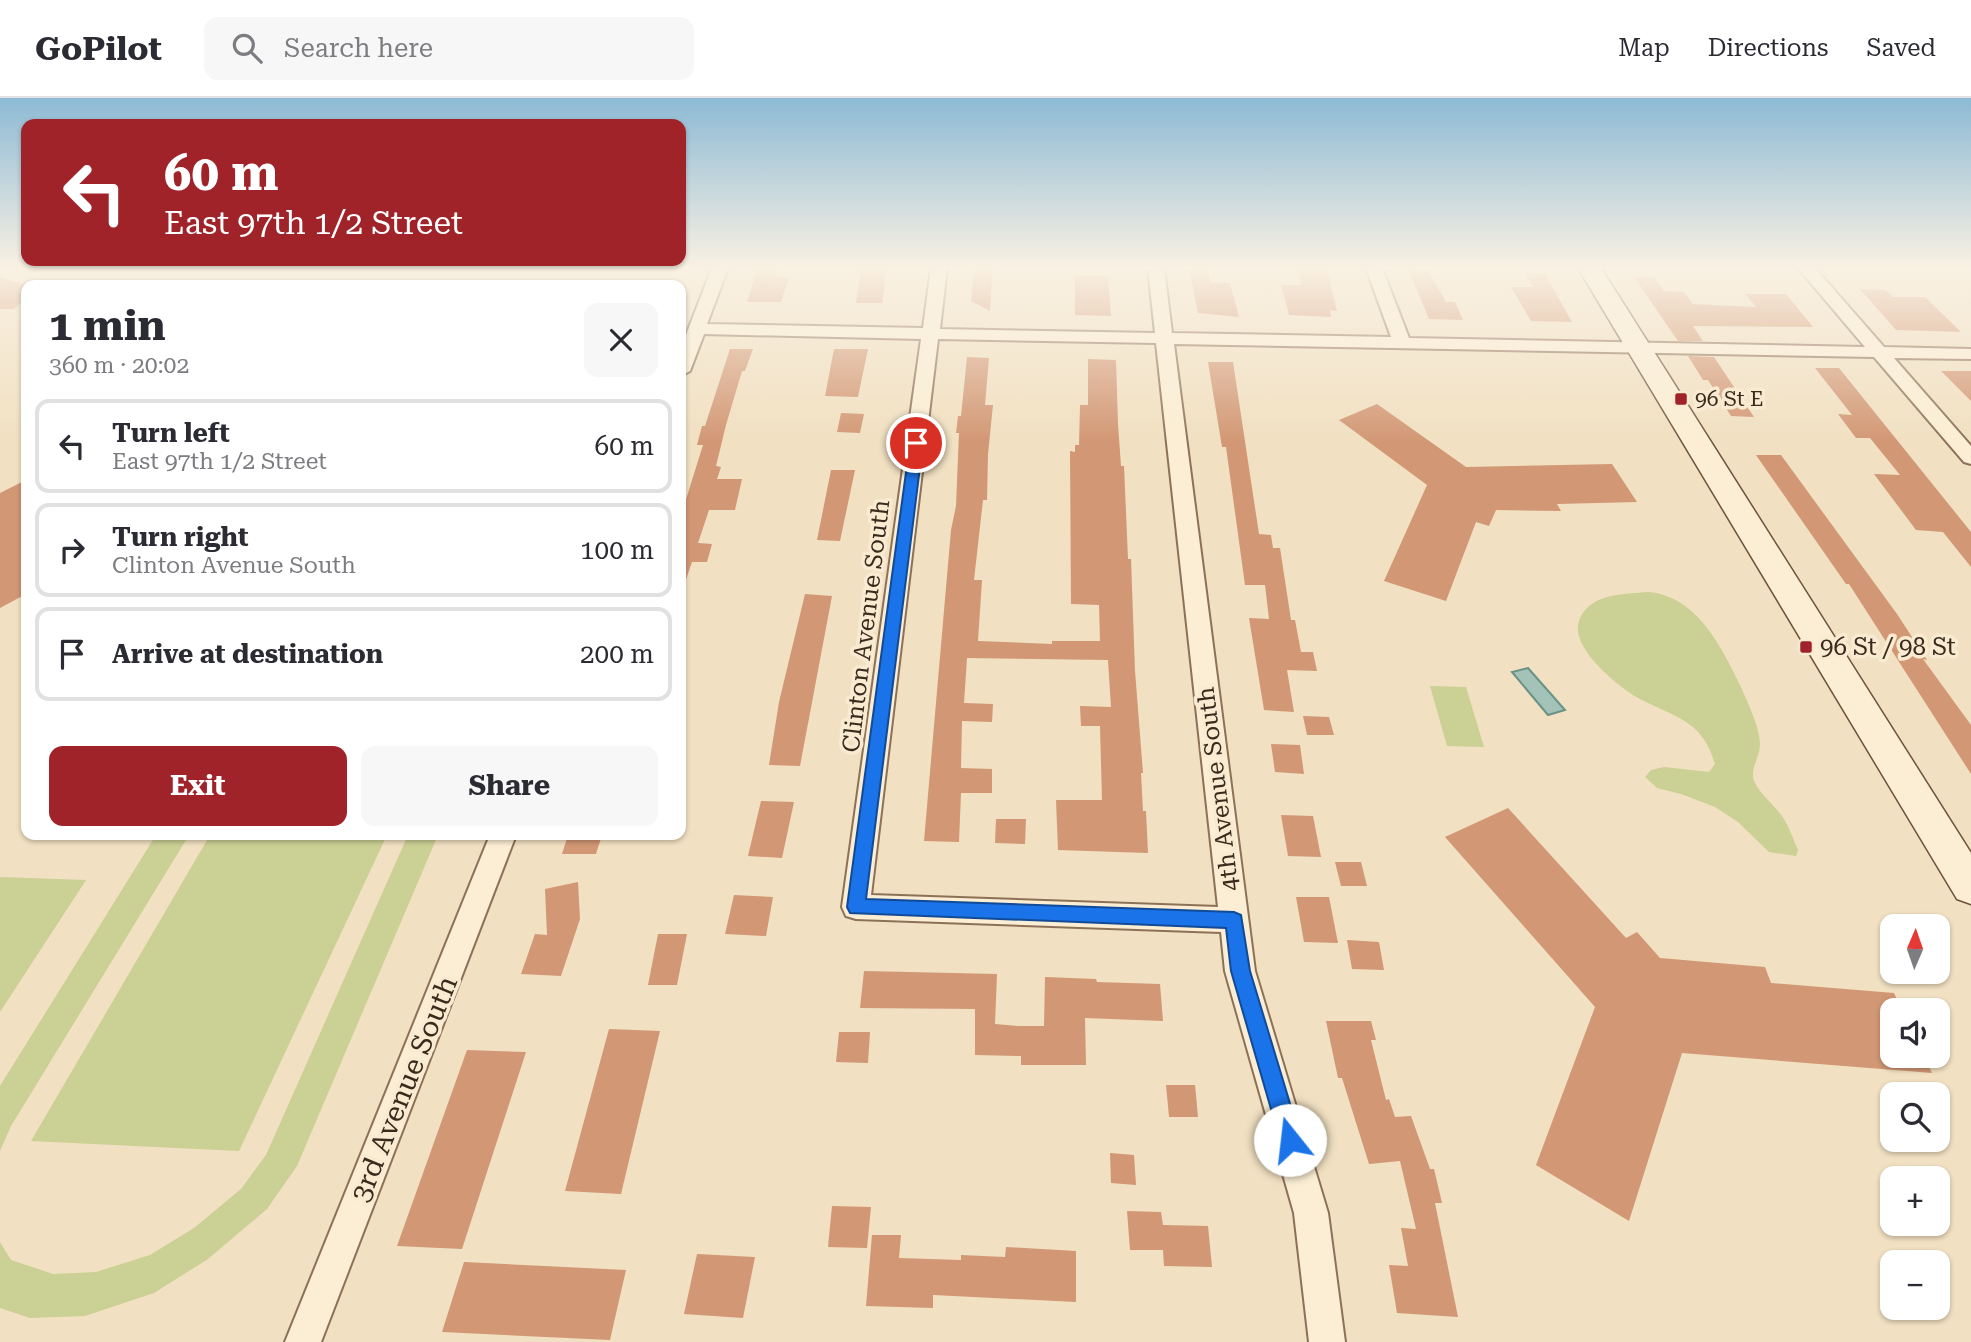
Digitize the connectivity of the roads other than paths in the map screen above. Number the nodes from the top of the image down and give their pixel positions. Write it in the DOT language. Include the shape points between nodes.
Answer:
graph roads {
  1 [pos="698,326"];
  2 [pos="932,326"];
  3 [pos="1163,326"];
  4 [pos="1396,326"];
  5 [pos="1625,326"];
  6 [pos="1857,326"];
  7 [pos="697,329"];
  8 [pos="931,334"];
  9 [pos="1165,338"];
  10 [pos="1402,343"];
  11 [pos="1639,348"];
  12 [pos="1880,352"];
  13 [pos="1971,354"];
  14 [pos="686,358"];
  15 [pos="1971,458"];
  16 [pos="501,840"];
  17 [pos="1971,887"];
  18 [pos="1234,920"];
  19 [pos="303,1342"];
  20 [pos="1327,1342"];
  1 -- 7 [label="street"];
  2 -- 8 [label="street, Clinton Avenue South"];
  3 -- 9 [label="street, 4th Avenue South"];
  4 -- 10 [label="street"];
  5 -- 11 [label="main road"];
  6 -- 12 [label="street"];
  7 -- 8 [label="street"];
  7 -- 14 [label="street"];
  8 -- 9 [label="street"];
  8 -- 18 [label="street, Clinton Avenue South" via="856,907"];
  9 -- 10 [label="street"];
  9 -- 18 [label="street, 4th Avenue South"];
  10 -- 11 [label="street"];
  11 -- 12 [label="street"];
  11 -- 17 [label="main road"];
  12 -- 13 [label="street"];
  12 -- 15 [label="street"];
  16 -- 19 [label="street, 3rd Avenue South"];
  18 -- 20 [label="street, 4th Avenue South" via="1240,971 1311,1213"];
}
